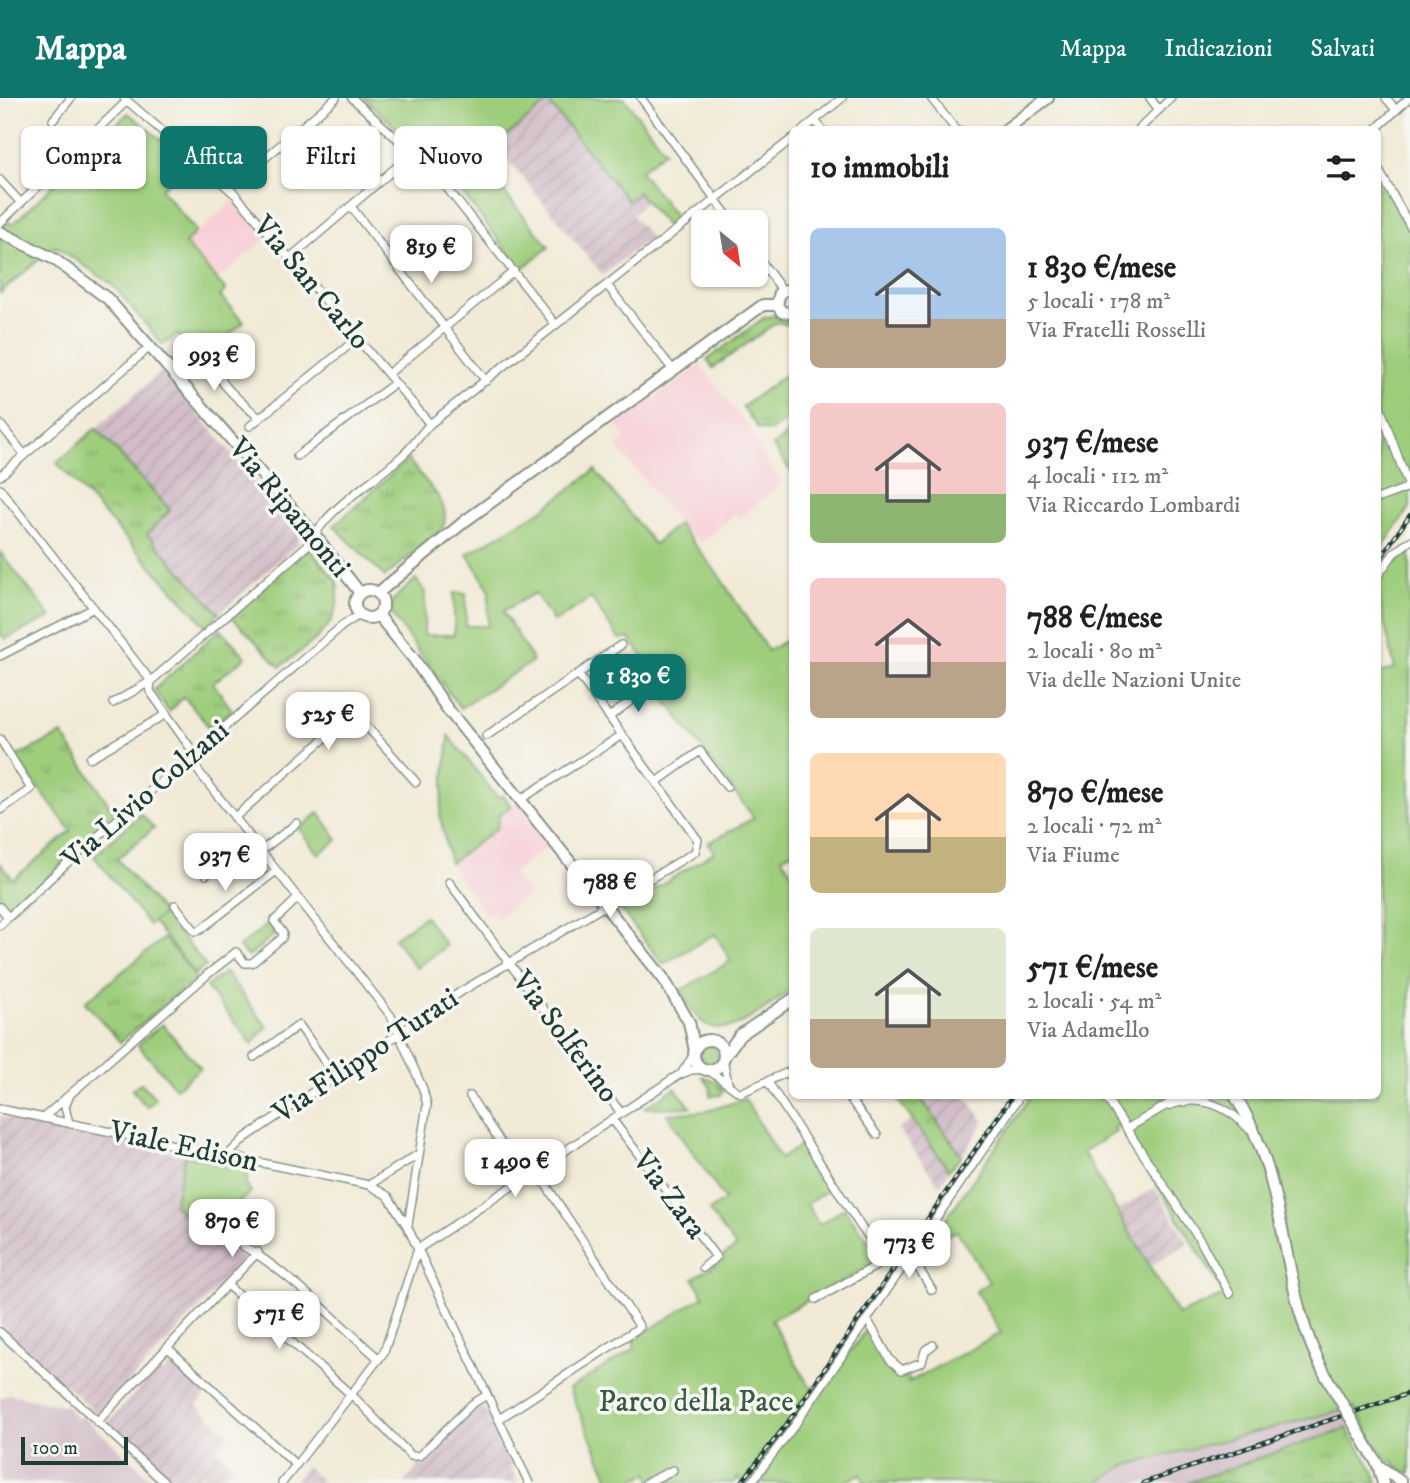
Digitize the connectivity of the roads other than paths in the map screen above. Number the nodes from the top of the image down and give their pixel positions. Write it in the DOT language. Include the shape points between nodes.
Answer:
graph roads {
  1 [pos="71,98"];
  2 [pos="336,98"];
  3 [pos="352,98"];
  4 [pos="641,98"];
  5 [pos="931,98"];
  6 [pos="1048,98"];
  7 [pos="1150,98"];
  8 [pos="1171,98"];
  9 [pos="1386,98"];
  10 [pos="1409,98"];
  11 [pos="839,99"];
  12 [pos="125,100"];
  13 [pos="1159,110"];
  14 [pos="1396,110"];
  15 [pos="53,120"];
  16 [pos="815,120"];
  17 [pos="808,126"];
  18 [pos="819,126"];
  19 [pos="952,126"];
  20 [pos="1010,126"];
  21 [pos="1144,126"];
  22 [pos="1379,126"];
  23 [pos="394,136"];
  24 [pos="789,141"];
  25 [pos="267,156"];
  26 [pos="394,170"];
  27 [pos="1381,174"];
  28 [pos="0,180"];
  29 [pos="449,189"];
  30 [pos="714,198"];
  31 [pos="21,203"];
  32 [pos="352,208"];
  33 [pos="723,210"];
  34 [pos="0,223"];
  35 [pos="1410,226"];
  36 [pos="0,232"];
  37 [pos="291,257"];
  38 [pos="768,267"];
  39 [pos="514,271"];
  40 [pos="607,285"];
  41 [pos="788,289"];
  42 [pos="777,305"];
  43 [pos="789,313"];
  44 [pos="556,325"];
  45 [pos="445,327"];
  46 [pos="359,337"];
  47 [pos="151,346"];
  48 [pos="216,351"];
  49 [pos="673,370"];
  50 [pos="388,374"];
  51 [pos="485,381"];
  52 [pos="395,383"];
  53 [pos="1381,410"];
  54 [pos="259,418"];
  55 [pos="0,424"];
  56 [pos="430,424"];
  57 [pos="250,426"];
  58 [pos="24,454"];
  59 [pos="297,456"];
  60 [pos="0,476"];
  61 [pos="1409,487"];
  62 [pos="0,489"];
  63 [pos="1381,498"];
  64 [pos="314,534"];
  65 [pos="1410,541"];
  66 [pos="1381,571"];
  67 [pos="360,593"];
  68 [pos="378,593"];
  69 [pos="94,608"];
  70 [pos="359,615"];
  71 [pos="378,615"];
  72 [pos="621,645"];
  73 [pos="0,656"];
  74 [pos="578,674"];
  75 [pos="151,681"];
  76 [pos="650,687"];
  77 [pos="113,703"];
  78 [pos="166,715"];
  79 [pos="609,717"];
  80 [pos="622,735"];
  81 [pos="486,736"];
  82 [pos="0,739"];
  83 [pos="191,756"];
  84 [pos="89,758"];
  85 [pos="658,781"];
  86 [pos="416,782"];
  87 [pos="727,786"];
  88 [pos="521,799"];
  89 [pos="0,810"];
  90 [pos="235,817"];
  91 [pos="297,823"];
  92 [pos="251,839"];
  93 [pos="261,851"];
  94 [pos="276,871"];
  95 [pos="206,875"];
  96 [pos="449,882"];
  97 [pos="297,899"];
  98 [pos="175,905"];
  99 [pos="606,906"];
  100 [pos="0,908"];
  101 [pos="8,917"];
  102 [pos="0,925"];
  103 [pos="510,964"];
  104 [pos="789,1002"];
  105 [pos="689,1022"];
  106 [pos="748,1029"];
  107 [pos="398,1032"];
  108 [pos="710,1040"];
  109 [pos="695,1052"];
  110 [pos="254,1057"];
  111 [pos="723,1058"];
  112 [pos="707,1069"];
  113 [pos="789,1072"];
  114 [pos="335,1076"];
  115 [pos="677,1076"];
  116 [pos="768,1082"];
  117 [pos="730,1087"];
  118 [pos="72,1091"];
  119 [pos="470,1096"];
  120 [pos="850,1099"];
  121 [pos="1018,1099"];
  122 [pos="1107,1099"];
  123 [pos="1178,1099"];
  124 [pos="1231,1099"];
  125 [pos="1237,1099"];
  126 [pos="1168,1107"];
  127 [pos="0,1109"];
  128 [pos="621,1113"];
  129 [pos="43,1118"];
  130 [pos="612,1119"];
  131 [pos="69,1124"];
  132 [pos="1128,1128"];
  133 [pos="1248,1128"];
  134 [pos="877,1135"];
  135 [pos="417,1155"];
  136 [pos="227,1156"];
  137 [pos="523,1177"];
  138 [pos="544,1182"];
  139 [pos="369,1185"];
  140 [pos="407,1226"];
  141 [pos="209,1234"];
  142 [pos="418,1249"];
  143 [pos="1287,1249"];
  144 [pos="258,1252"];
  145 [pos="911,1256"];
  146 [pos="703,1268"];
  147 [pos="227,1285"];
  148 [pos="932,1290"];
  149 [pos="1230,1294"];
  150 [pos="816,1299"];
  151 [pos="867,1319"];
  152 [pos="0,1332"];
  153 [pos="933,1345"];
  154 [pos="168,1348"];
  155 [pos="379,1359"];
  156 [pos="487,1395"];
  157 [pos="350,1396"];
  158 [pos="499,1419"];
  159 [pos="97,1422"];
  160 [pos="296,1465"];
  161 [pos="1378,1465"];
  162 [pos="673,1471"];
  163 [pos="1403,1482"];
  164 [pos="165,1483"];
  165 [pos="282,1483"];
  166 [pos="529,1483"];
  167 [pos="646,1483"];
  168 [pos="751,1483"];
  169 [pos="1383,1483"];
  170 [pos="1389,1483"];
  1 -- 15 [label="street"];
  2 -- 25 [label="street"];
  3 -- 23 [label="street"];
  4 -- 30 [label="street"];
  5 -- 19 [label="street"];
  6 -- 20 [label="street"];
  7 -- 13 [label="street"];
  8 -- 13 [label="street"];
  9 -- 14 [label="street"];
  10 -- 14 [label="street"];
  11 -- 16 [label="street"];
  12 -- 31 [label="street"];
  12 -- 37 [label="street, Via San Carlo" via="236,195"];
  13 -- 21 [label="street"];
  14 -- 22 [label="street"];
  16 -- 17 [label="street"];
  16 -- 18 [label="street"];
  24 -- 30 [label="street"];
  26 -- 32 [label="street"];
  27 -- 35 [label="street"];
  28 -- 31 [label="street"];
  29 -- 39 [label="street"];
  30 -- 33 [label="street"];
  30 -- 40 [label="street"];
  31 -- 34 [label="street"];
  32 -- 37 [label="street"];
  32 -- 45 [label="street"];
  36 -- 47 [label="street, Via Ripamonti" via="86,279"];
  37 -- 46 [label="street, Via San Carlo"];
  38 -- 41 [label="street"];
  39 -- 44 [label="street"];
  39 -- 45 [label="street"];
  40 -- 44 [label="street"];
  40 -- 49 [label="street"];
  41 -- 42 [label="street" via="777,297"];
  42 -- 43 [label="street"];
  42 -- 49 [label="street" via="763,304"];
  44 -- 51 [label="street"];
  45 -- 50 [label="street"];
  45 -- 51 [label="street"];
  46 -- 50 [label="street, Via San Carlo"];
  46 -- 54 [label="street"];
  47 -- 58 [label="street"];
  47 -- 64 [label="street, Via Ripamonti"];
  48 -- 54 [label="street" via="218,377"];
  49 -- 68 [label="street" via="456,528"];
  50 -- 52 [label="street, Via San Carlo"];
  51 -- 56 [label="street"];
  52 -- 56 [label="street, Via San Carlo"];
  52 -- 59 [label="street"];
  53 -- 61 [label="street"];
  54 -- 57 [label="street"];
  55 -- 58 [label="street"];
  56 -- 64 [label="street" via="405,453"];
  58 -- 60 [label="street"];
  61 -- 63 [label="street"];
  62 -- 69 [label="street"];
  64 -- 67 [label="street, Via Ripamonti"];
  64 -- 75 [label="street" via="310,543"];
  65 -- 66 [label="street"];
  67 -- 68 [label="street"];
  67 -- 70 [label="street" via="354,606"];
  68 -- 71 [label="street" via="383,607"];
  69 -- 73 [label="street"];
  69 -- 75 [label="street"];
  70 -- 71 [label="street"];
  70 -- 83 [label="street, Via Livio Colzani"];
  71 -- 88 [label="street"];
  72 -- 74 [label="street"];
  74 -- 79 [label="street"];
  74 -- 81 [label="street"];
  75 -- 77 [label="street"];
  75 -- 78 [label="street" via="150,691"];
  76 -- 79 [label="street"];
  78 -- 83 [label="street"];
  78 -- 84 [label="street"];
  79 -- 80 [label="street"];
  80 -- 85 [label="street"];
  80 -- 88 [label="street"];
  82 -- 89 [label="street" via="31,789"];
  83 -- 90 [label="street"];
  83 -- 101 [label="street, Via Livio Colzani"];
  85 -- 87 [label="street" via="700,751"];
  85 -- 99 [label="street, Via Filippo Turati" via="698,840 695,852"];
  86 -- 90 [label="street" via="362,721 349,718"];
  88 -- 99 [label="street"];
  90 -- 92 [label="street"];
  91 -- 93 [label="street"];
  92 -- 93 [label="street"];
  92 -- 95 [label="street"];
  93 -- 94 [label="street"];
  94 -- 97 [label="street"];
  94 -- 98 [label="street" via="200,930 195,931"];
  96 -- 103 [label="street, Via Solferino"];
  97 -- 107 [label="street" via="391,1016"];
  97 -- 118 [label="street" via="274,920 283,935 262,955 249,964 236,952"];
  99 -- 103 [label="street, Via Filippo Turati"];
  99 -- 105 [label="street" via="663,978"];
  100 -- 101 [label="street"];
  101 -- 102 [label="street, Via Livio Colzani"];
  103 -- 107 [label="street, Via Filippo Turati"];
  103 -- 128 [label="street, Via Solferino"];
  104 -- 106 [label="street"];
  105 -- 108 [label="street"];
  105 -- 109 [label="street"];
  106 -- 108 [label="street" via="730,1038"];
  106 -- 111 [label="street"];
  107 -- 114 [label="street, Via Filippo Turati"];
  107 -- 135 [label="street" via="427,1105"];
  108 -- 109 [label="street"];
  108 -- 111 [label="street" via="722,1047"];
  109 -- 112 [label="street" via="698,1065"];
  109 -- 115 [label="street"];
  110 -- 114 [label="street" via="299,1025"];
  111 -- 112 [label="street" via="716,1068"];
  111 -- 117 [label="street"];
  112 -- 115 [label="street"];
  112 -- 117 [label="street"];
  113 -- 116 [label="street"];
  114 -- 136 [label="street, Via Filippo Turati" via="237,1144"];
  115 -- 128 [label="street"];
  116 -- 117 [label="street" via="740,1093"];
  116 -- 150 [label="street" via="885,1261"];
  118 -- 129 [label="street"];
  118 -- 131 [label="street" via="65,1107"];
  119 -- 137 [label="street"];
  120 -- 134 [label="street"];
  121 -- 145 [label="street"];
  122 -- 132 [label="street"];
  123 -- 126 [label="street"];
  124 -- 133 [label="street"];
  125 -- 143 [label="street" via="1268,1162"];
  126 -- 132 [label="street"];
  126 -- 133 [label="street" via="1187,1101 1213,1103"];
  127 -- 129 [label="street, Viale Edison"];
  128 -- 130 [label="street, Via Solferino"];
  129 -- 131 [label="street, Viale Edison"];
  130 -- 137 [label="street, Via Solferino"];
  130 -- 146 [label="street, Via Zara" via="716,1257"];
  131 -- 136 [label="street, Viale Edison"];
  132 -- 149 [label="street"];
  133 -- 143 [label="street"];
  135 -- 139 [label="street"];
  135 -- 140 [label="street"];
  136 -- 139 [label="street, Viale Edison"];
  137 -- 142 [label="street, Via Solferino"];
  138 -- 158 [label="street" via="640,1327"];
  139 -- 140 [label="street" via="388,1196"];
  140 -- 142 [label="street"];
  141 -- 144 [label="street"];
  142 -- 155 [label="street"];
  142 -- 156 [label="street"];
  143 -- 161 [label="street, bridge" via="1306,1330 1325,1376"];
  144 -- 147 [label="street"];
  144 -- 155 [label="street"];
  145 -- 148 [label="street"];
  145 -- 151 [label="street"];
  147 -- 154 [label="street"];
  147 -- 157 [label="street"];
  151 -- 153 [label="street" via="890,1360 902,1370 922,1362"];
  151 -- 168 [label="street"];
  152 -- 159 [label="street"];
  154 -- 159 [label="street"];
  154 -- 160 [label="street"];
  155 -- 157 [label="street"];
  156 -- 157 [label="street" via="415,1457"];
  156 -- 158 [label="street"];
  157 -- 160 [label="street"];
  158 -- 166 [label="street"];
  159 -- 164 [label="street"];
  160 -- 165 [label="street"];
  161 -- 163 [label="street"];
  161 -- 169 [label="street"];
  162 -- 167 [label="street"];
  163 -- 170 [label="street"];
}
